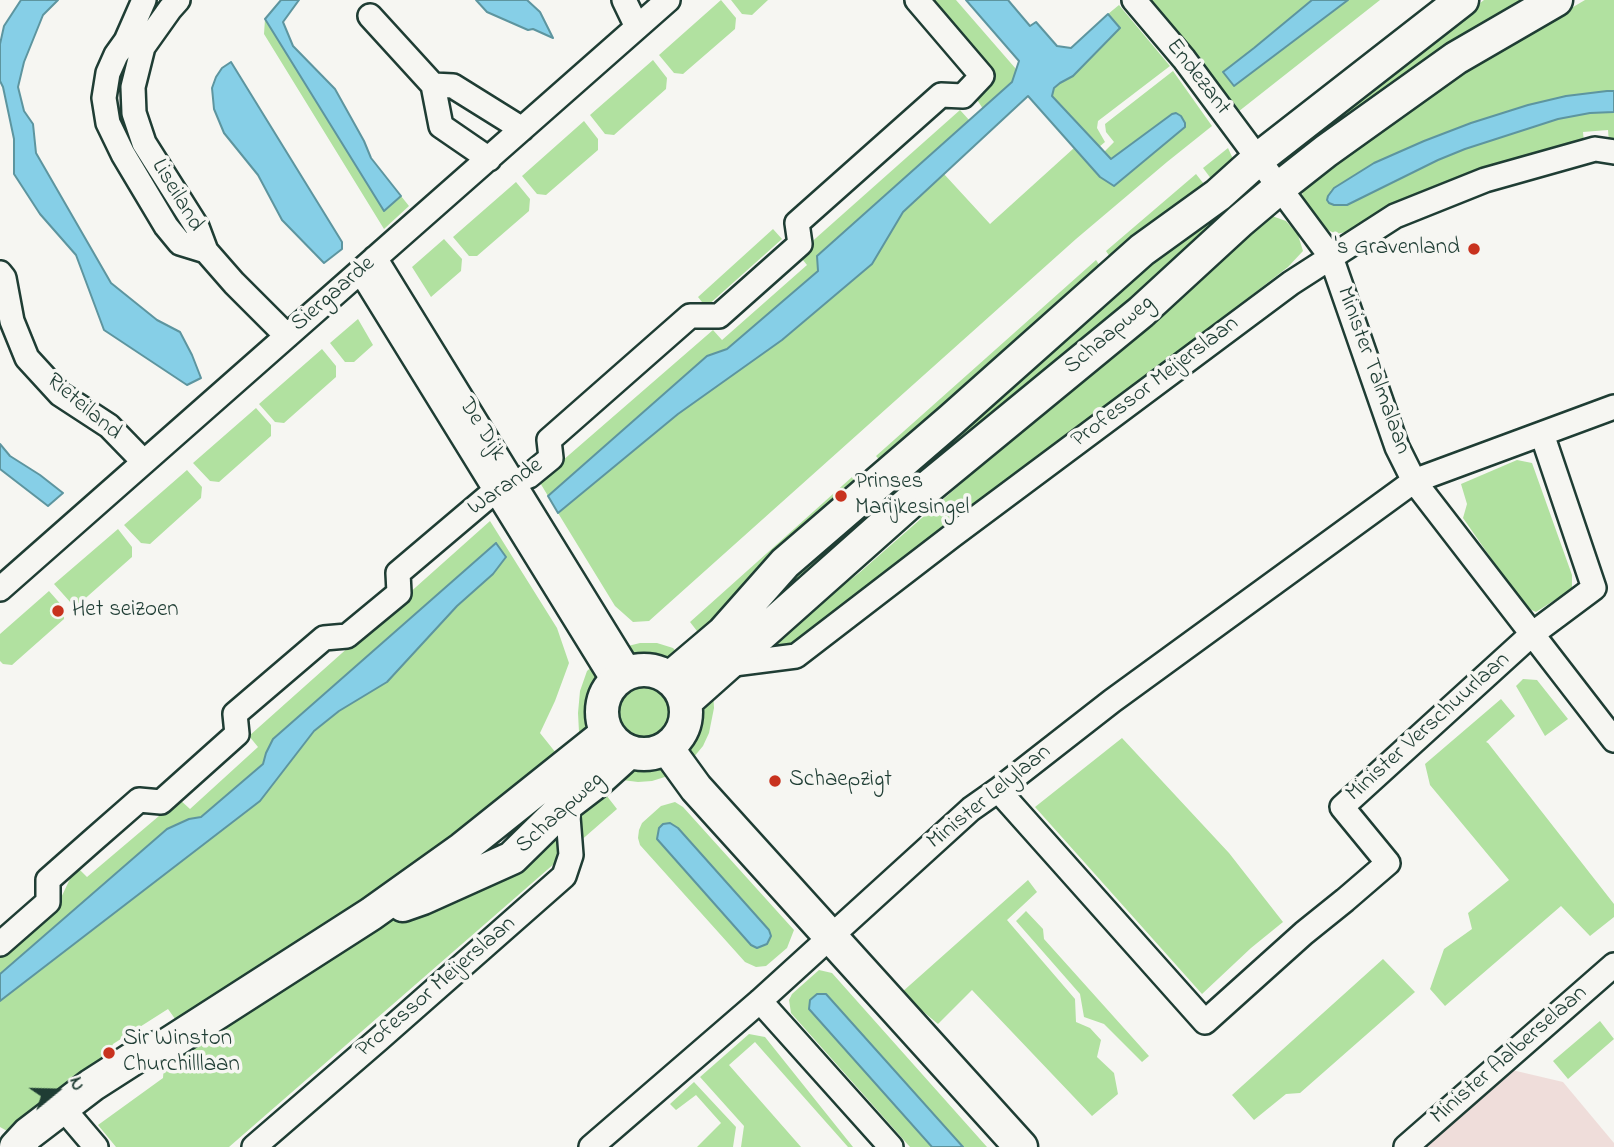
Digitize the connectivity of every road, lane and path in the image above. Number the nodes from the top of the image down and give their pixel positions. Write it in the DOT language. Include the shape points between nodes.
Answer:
graph roads {
  1 [pos="144,0"];
  2 [pos="178,0"];
  3 [pos="624,0"];
  4 [pos="668,0"];
  5 [pos="917,0"];
  6 [pos="1134,0"];
  7 [pos="1462,0"];
  8 [pos="1556,0"];
  9 [pos="370,16"];
  10 [pos="637,27"];
  11 [pos="135,44"];
  12 [pos="433,85"];
  13 [pos="522,129"];
  14 [pos="1614,152"];
  15 [pos="489,159"];
  16 [pos="1258,159"];
  17 [pos="1279,188"];
  18 [pos="1331,257"];
  19 [pos="368,265"];
  20 [pos="0,273"];
  21 [pos="287,336"];
  22 [pos="1614,407"];
  23 [pos="1542,434"];
  24 [pos="143,461"];
  25 [pos="1414,481"];
  26 [pos="505,485"];
  27 [pos="4,578"];
  28 [pos="1531,635"];
  29 [pos="726,665"];
  30 [pos="622,677"];
  31 [pos="678,690"];
  32 [pos="1614,740"];
  33 [pos="618,742"];
  34 [pos="667,748"];
  35 [pos="998,790"];
  36 [pos="567,804"];
  37 [pos="371,915"];
  38 [pos="831,936"];
  39 [pos="0,944"];
  40 [pos="1614,965"];
  41 [pos="760,1001"];
  42 [pos="167,1045"];
  43 [pos="73,1120"];
  44 [pos="16,1147"];
  45 [pos="45,1147"];
  46 [pos="96,1147"];
  47 [pos="254,1147"];
  48 [pos="591,1147"];
  49 [pos="891,1147"];
  50 [pos="1021,1147"];
  51 [pos="1406,1147"];
  1 -- 11 [label="street, Liseiland"];
  2 -- 11 [label="street, Liseiland"];
  3 -- 10 [label="street"];
  4 -- 10 [label="street, Siergaarde"];
  5 -- 26 [label="street, Warande" via="982,76 963,96 941,95 797,223 800,244 719,316 690,316 549,440 551,458 529,477"];
  6 -- 16 [label="street, Endezant"];
  7 -- 16 [label="street, Schaapweg"];
  8 -- 17 [label="street, Schaapweg" via="1456,58"];
  9 -- 12 [label="street"];
  10 -- 13 [label="street, Siergaarde"];
  11 -- 21 [label="street, Liseiland" via="133,149 197,227 205,251"];
  12 -- 13 [label="street" via="453,86"];
  12 -- 15 [label="street" via="441,126"];
  13 -- 15 [label="street, Siergaarde"];
  14 -- 18 [label="street, Professor Meijerslaan" via="1595,149 1485,180 1395,216"];
  15 -- 19 [label="street, Siergaarde"];
  16 -- 17 [label="street, Minister Talmalaan"];
  16 -- 31 [label="street, Schaapweg" via="1218,195 1142,250 785,564"];
  17 -- 18 [label="street, Minister Talmalaan"];
  17 -- 29 [label="street, Schaapweg" via="1141,312 910,502"];
  18 -- 25 [label="street, Minister Talmalaan" via="1397,447"];
  18 -- 29 [label="street, Professor Meijerslaan" via="984,511 796,656"];
  19 -- 21 [label="street, Siergaarde"];
  19 -- 26 [label="street, De Dijk"];
  20 -- 24 [label="street, Rieteiland" via="27,358 60,394 109,426"];
  21 -- 24 [label="street, Siergaarde"];
  22 -- 23 [label="street, Minister Talmalaan"];
  23 -- 25 [label="street, Minister Talmalaan"];
  23 -- 28 [label="street" via="1594,588"];
  24 -- 27 [label="street, Siergaarde"];
  25 -- 28 [label="street, Minister Talmalaan"];
  25 -- 35 [label="street, Minister Lelylaan"];
  26 -- 30 [label="street, De Dijk"];
  26 -- 39 [label="street, Warande" via="398,573 398,593 347,636 324,638 235,714 237,734 161,802 139,800 48,880 48,902"];
  28 -- 32 [label="street, Minister Talmalaan"];
  28 -- 35 [label="street, Minister Verschuurlaan" via="1342,807 1388,863 1205,1022"];
  29 -- 31 [label="street, Schaapweg"];
  30 -- 31 [label="street" via="647,670 662,674"];
  30 -- 33 [label="street" via="608,690 602,706 604,724"];
  31 -- 34 [label="street" via="687,717 678,738"];
  33 -- 34 [label="street" via="645,755"];
  33 -- 36 [label="street, Schaapweg" via="597,781"];
  33 -- 37 [label="street, Schaapweg"];
  34 -- 38 [label="street" via="691,782"];
  35 -- 38 [label="street, Minister Lelylaan"];
  36 -- 37 [label="street, Schaapweg" via="512,858 423,898"];
  36 -- 47 [label="street, Professor Meijerslaan" via="571,855 564,876"];
  37 -- 42 [label="street, Schaapweg"];
  38 -- 41 [label="street, Minister Lelylaan"];
  38 -- 50 [label="street"];
  40 -- 51 [label="street, Minister Aalberselaan"];
  41 -- 48 [label="street, Minister Lelylaan"];
  41 -- 49 [label="street"];
  42 -- 43 [label="street, Schaapweg" via="149,1064 102,1094"];
  42 -- 44 [label="street, Schaapweg" via="145,1051 92,1085"];
  43 -- 45 [label="street, Schaapweg"];
  43 -- 46 [label="street"];
}
